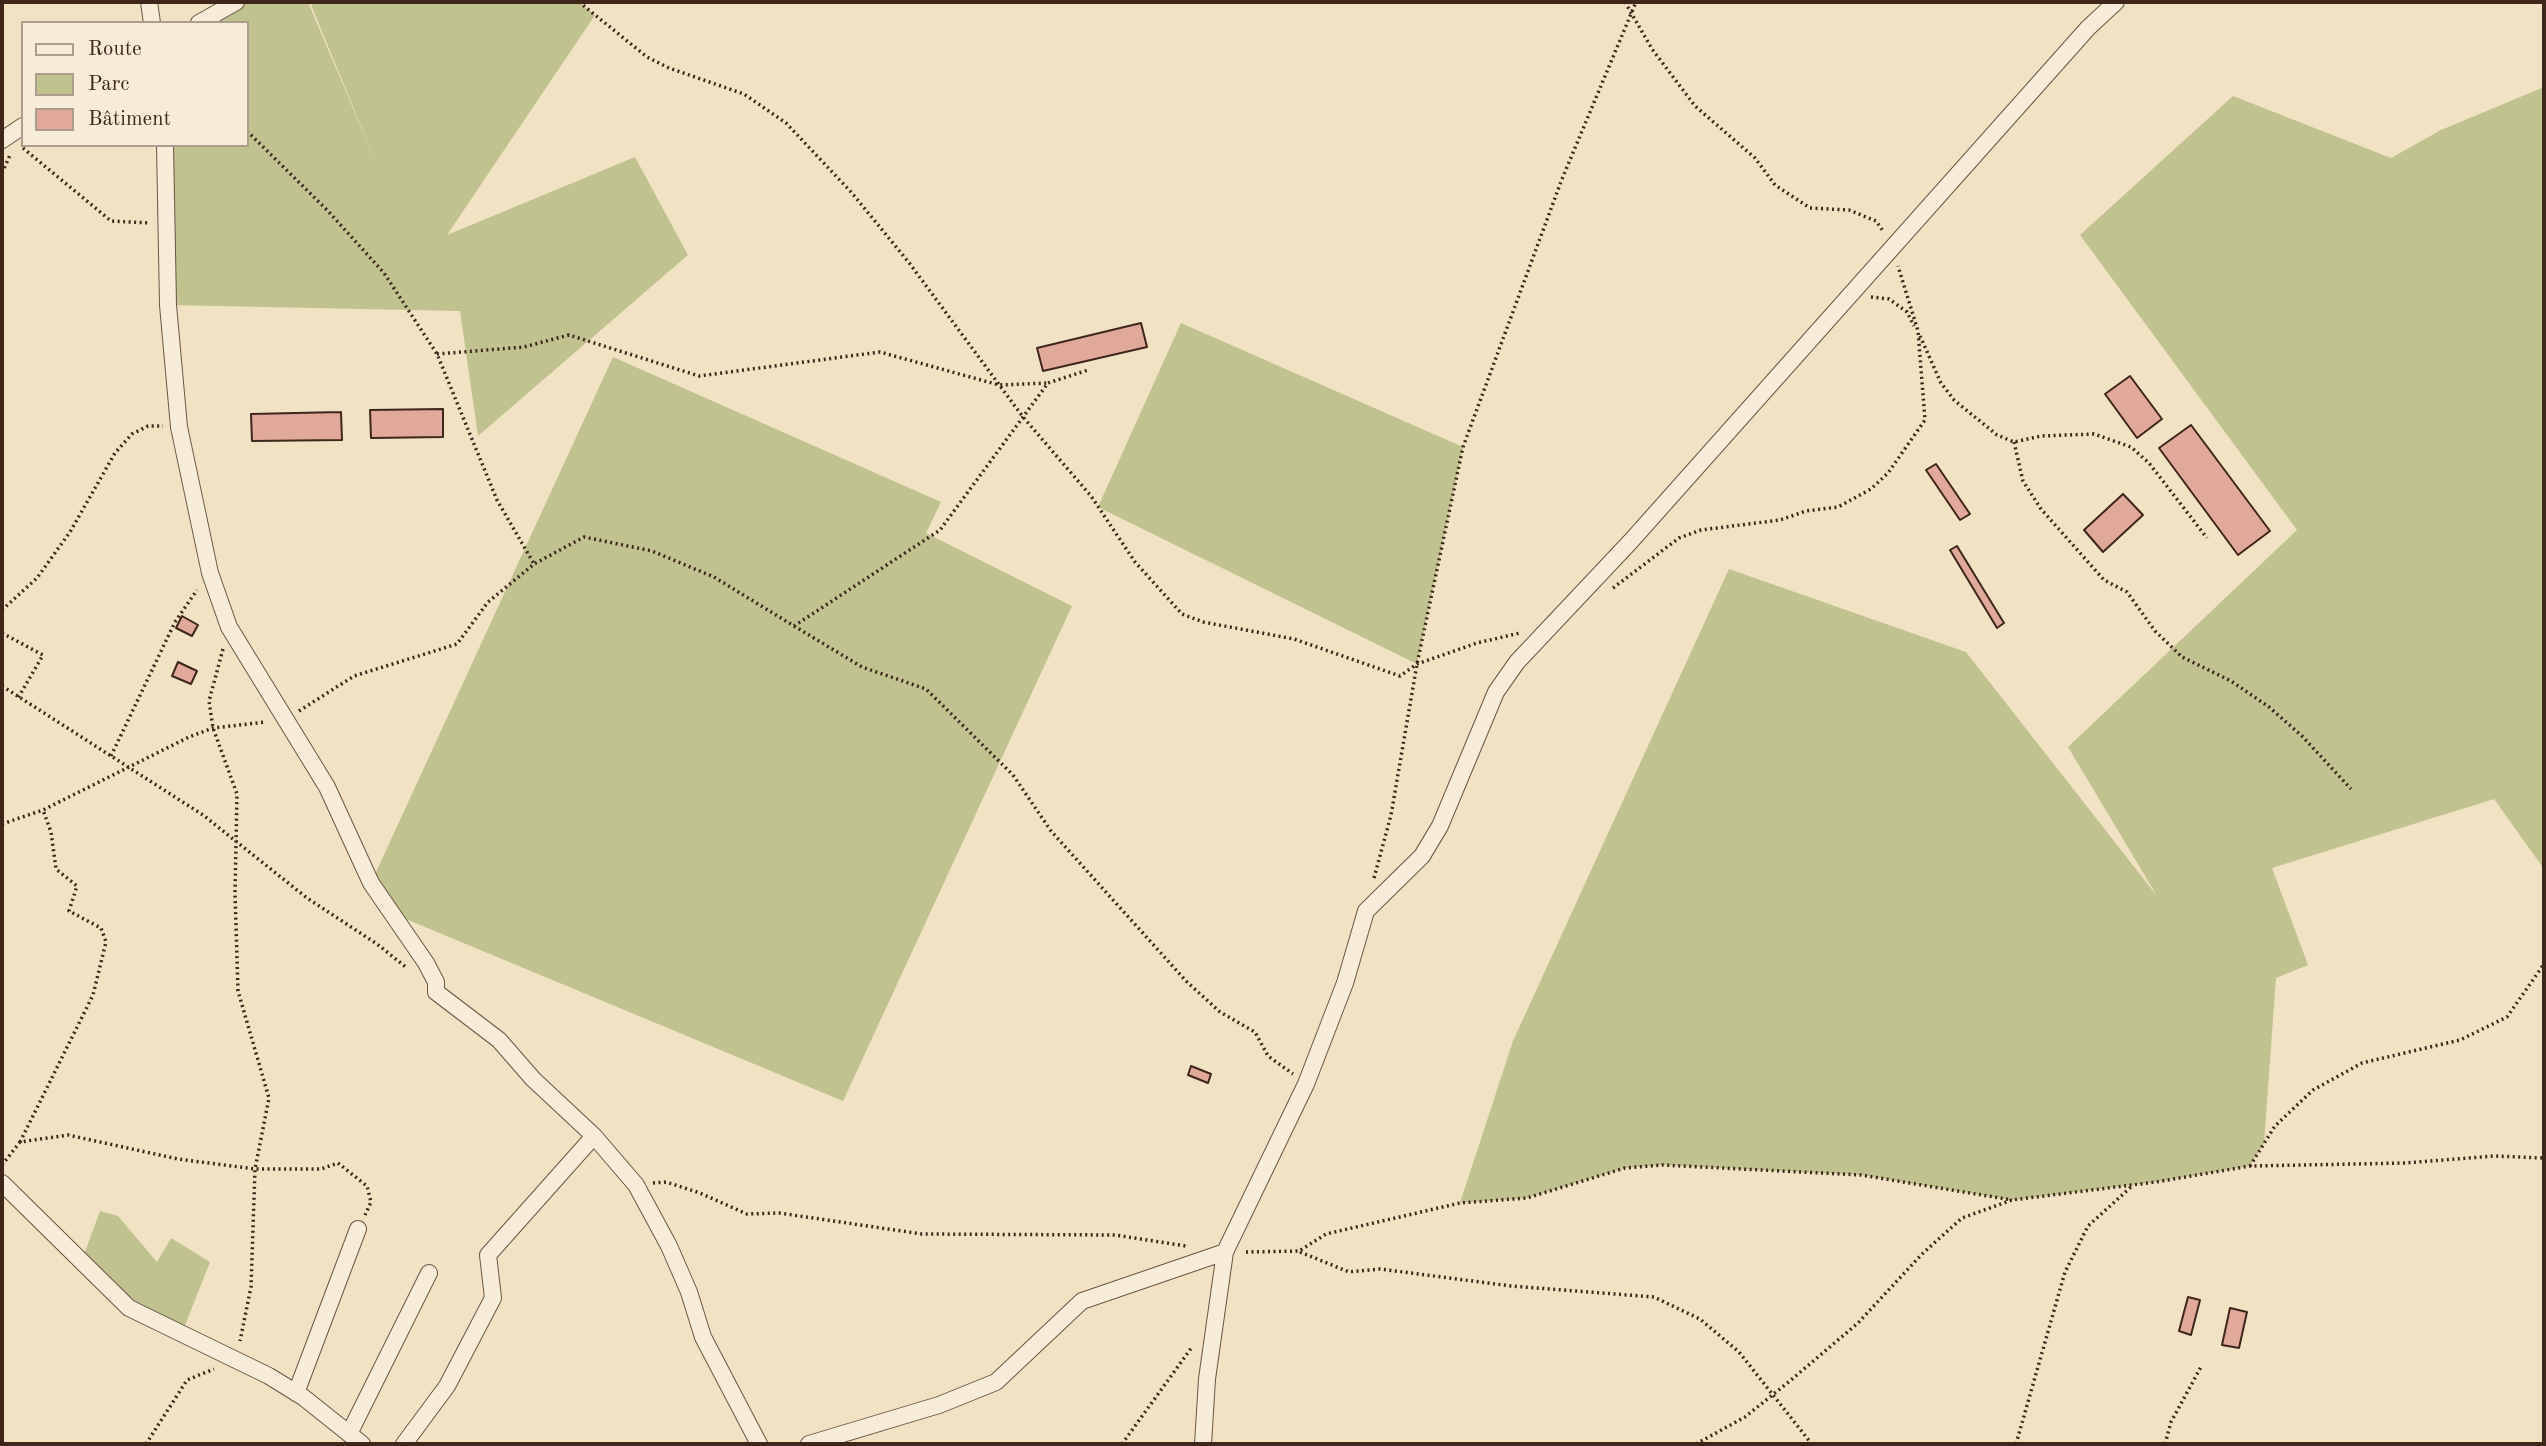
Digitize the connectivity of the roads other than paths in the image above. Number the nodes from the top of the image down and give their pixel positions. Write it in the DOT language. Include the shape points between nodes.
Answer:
graph roads {
  1 [pos="149,2"];
  2 [pos="236,2"];
  3 [pos="2116,2"];
  4 [pos="152,21"];
  5 [pos="203,21"];
  6 [pos="21,128"];
  7 [pos="9,141"];
  8 [pos="165,147"];
  9 [pos="594,1136"];
  10 [pos="2,1182"];
  11 [pos="358,1229"];
  12 [pos="1224,1252"];
  13 [pos="429,1273"];
  14 [pos="296,1393"];
  15 [pos="356,1439"];
  16 [pos="404,1444"];
  17 [pos="759,1444"];
  18 [pos="809,1444"];
  19 [pos="1203,1444"];
  1 -- 4 [label="street"];
  2 -- 5 [label="street"];
  3 -- 12 [label="street" via="1517,662 1496,692 1440,826 1422,856 1366,911 1345,983 1306,1084"];
  6 -- 7 [label="street"];
  8 -- 9 [label="street" via="168,305 179,426 210,573 229,627 327,787 371,883 433,974 436,992 499,1040"];
  9 -- 16 [label="street" via="488,1255 493,1298 447,1386"];
  9 -- 17 [label="street" via="636,1185 669,1246 703,1337"];
  10 -- 14 [label="street" via="129,1308"];
  11 -- 14 [label="street"];
  12 -- 18 [label="street" via="1082,1301 996,1382 940,1405"];
  12 -- 19 [label="street"];
  13 -- 15 [label="street"];
  14 -- 15 [label="street"];
}
